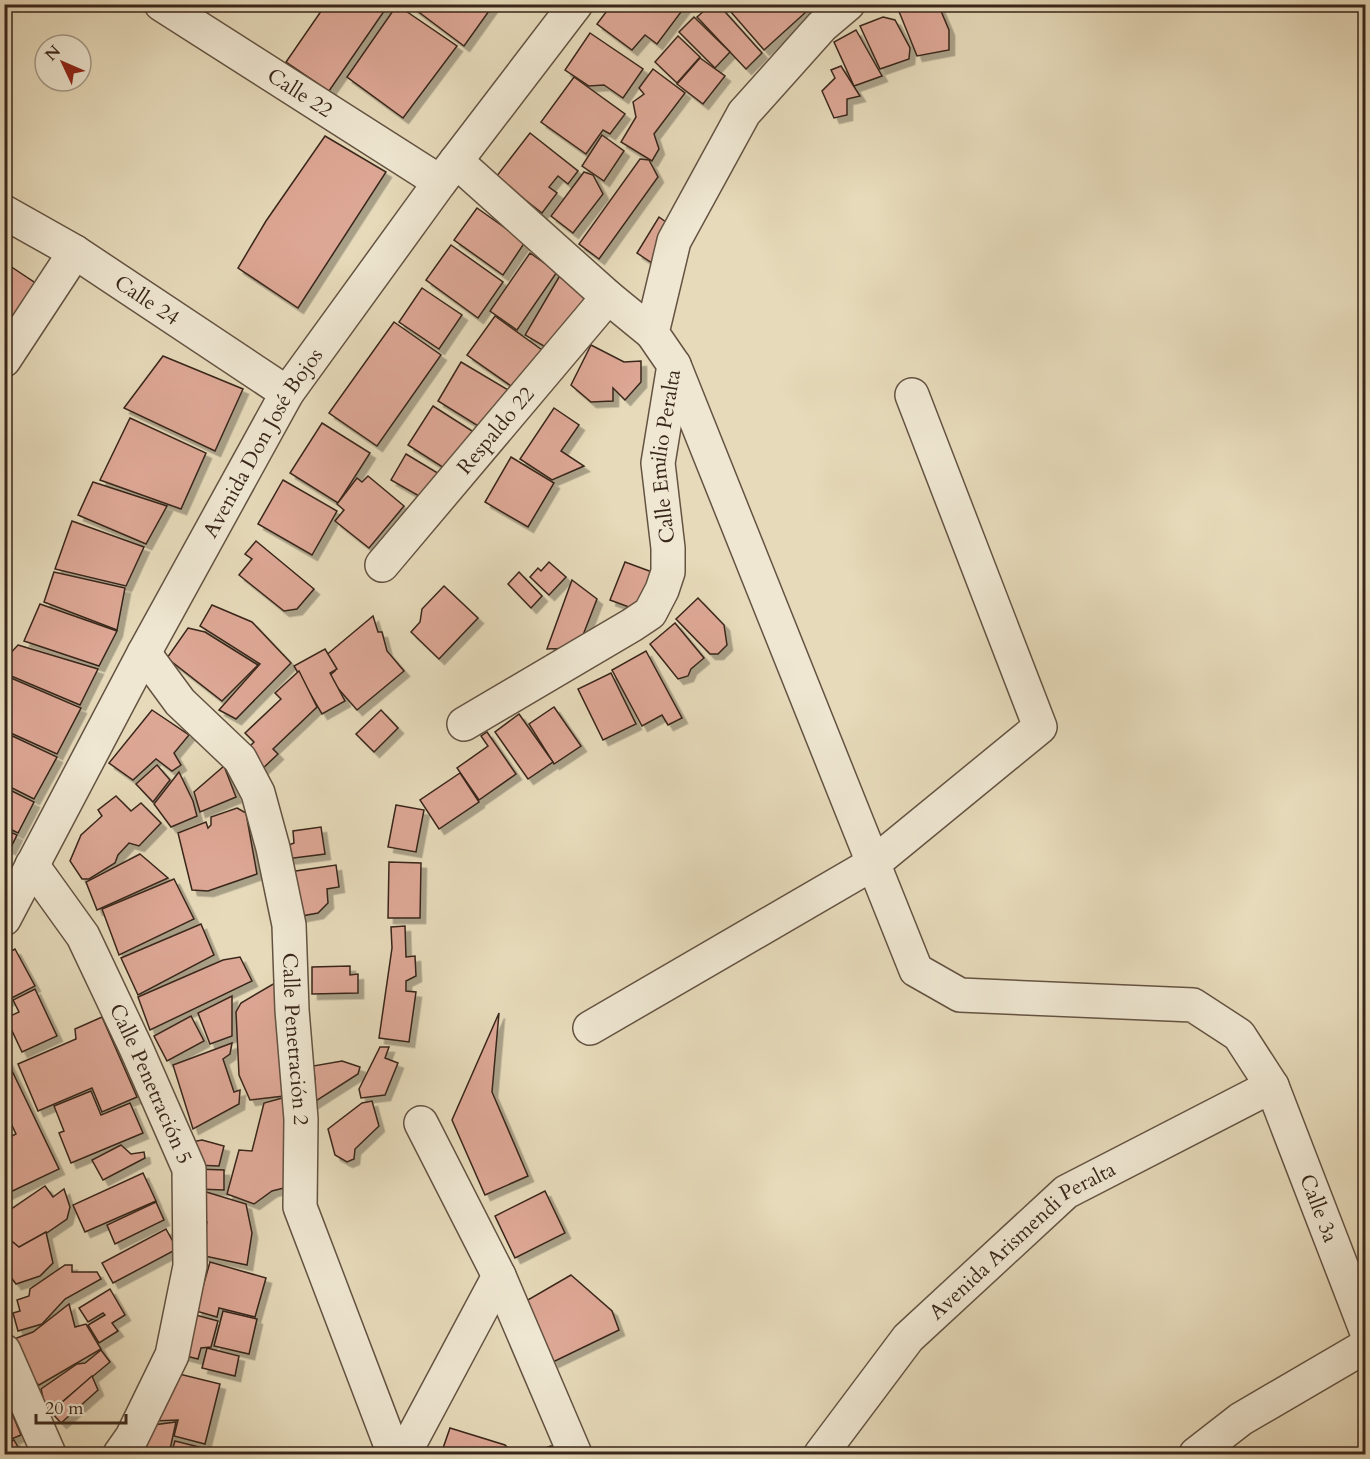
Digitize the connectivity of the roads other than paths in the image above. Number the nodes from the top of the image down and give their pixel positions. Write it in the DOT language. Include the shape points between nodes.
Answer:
graph roads {
  1 [pos="161,4"];
  2 [pos="576,4"];
  3 [pos="848,4"];
  4 [pos="448,172"];
  5 [pos="4,212"];
  6 [pos="75,252"];
  7 [pos="608,297"];
  8 [pos="652,333"];
  9 [pos="4,360"];
  10 [pos="674,365"];
  11 [pos="287,393"];
  12 [pos="912,395"];
  13 [pos="382,565"];
  14 [pos="144,653"];
  15 [pos="464,724"];
  16 [pos="874,863"];
  17 [pos="32,865"];
  18 [pos="4,919"];
  19 [pos="590,1028"];
  20 [pos="1272,1086"];
  21 [pos="421,1123"];
  22 [pos="499,1276"];
  23 [pos="1365,1330"];
  24 [pos="1365,1346"];
  25 [pos="4,1351"];
  26 [pos="49,1455"];
  27 [pos="120,1455"];
  28 [pos="394,1455"];
  29 [pos="404,1455"];
  30 [pos="575,1455"];
  31 [pos="821,1455"];
  32 [pos="1196,1455"];
  1 -- 4 [label="street, Calle 22"];
  2 -- 4 [label="street, Avenida Don José Bojos"];
  3 -- 8 [label="street" via="822,26 744,113 674,241"];
  4 -- 7 [label="street, Calle 22"];
  4 -- 11 [label="street, Avenida Don José Bojos"];
  5 -- 6 [label="street, Calle 24"];
  6 -- 9 [label="street"];
  6 -- 11 [label="street, Calle 24"];
  7 -- 8 [label="street, Calle Emilio Peralta"];
  7 -- 13 [label="street, Respaldo 22"];
  8 -- 10 [label="street, Calle Emilio Peralta"];
  10 -- 15 [label="street, Calle Emilio Peralta" via="658,463 668,572 650,613"];
  10 -- 16 [label="street, Calle 3a"];
  11 -- 14 [label="street, Avenida Don José Bojos"];
  12 -- 16 [label="street" via="1040,727"];
  14 -- 17 [label="street, Avenida Don José Bojos"];
  14 -- 28 [label="street, Calle Penetración 2" via="180,702 240,759 258,793 289,925 301,1119 300,1207"];
  16 -- 19 [label="street"];
  16 -- 20 [label="street, Calle 3a" via="916,970 960,995 1193,1005 1239,1035"];
  17 -- 18 [label="street, Avenida Don José Bojos"];
  17 -- 27 [label="street, Calle Penetración 5" via="83,936 189,1169 190,1266 172,1355"];
  20 -- 23 [label="street, Calle 3a"];
  20 -- 31 [label="street, Avenida Arismendi Peralta" via="1066,1192 908,1338"];
  21 -- 22 [label="street"];
  22 -- 29 [label="street"];
  22 -- 30 [label="street"];
  24 -- 32 [label="street" via="1241,1419"];
  25 -- 26 [label="street"];
}
